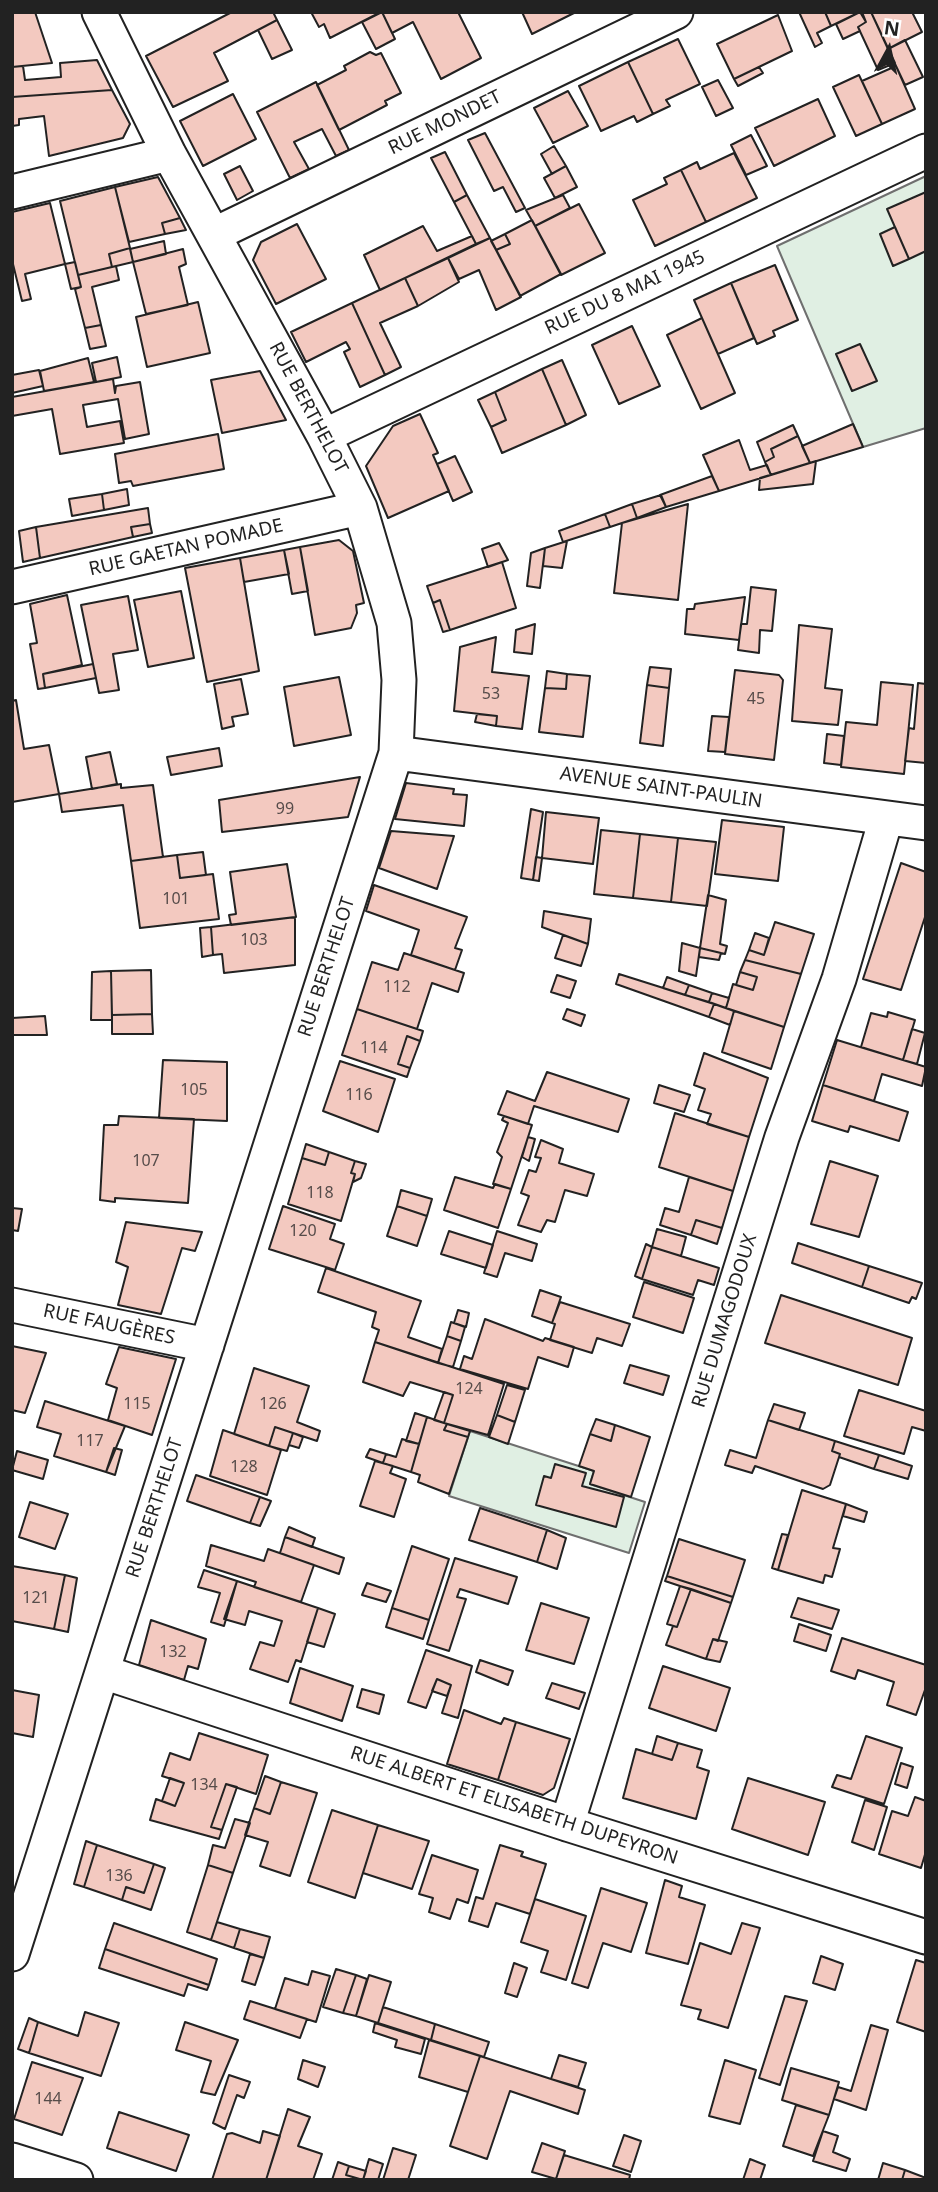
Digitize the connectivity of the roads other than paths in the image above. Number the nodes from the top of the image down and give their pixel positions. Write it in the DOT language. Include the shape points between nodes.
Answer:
graph roads {
  1 [pos="99,12"];
  2 [pos="676,12"];
  3 [pos="926,150"];
  4 [pos="169,154"];
  5 [pos="12,192"];
  6 [pos="215,234"];
  7 [pos="324,436"];
  8 [pos="360,508"];
  9 [pos="12,587"];
  10 [pos="396,753"];
  11 [pos="886,819"];
  12 [pos="926,823"];
  13 [pos="12,1305"];
  14 [pos="207,1345"];
  15 [pos="103,1672"];
  16 [pos="567,1824"];
  17 [pos="926,1937"];
  18 [pos="12,1954"];
  19 [pos="12,2160"];
  20 [pos="76,2180"];
  1 -- 4 [label="street, RUE BERTHELOT"];
  2 -- 6 [label="street, RUE MONDET"];
  3 -- 7 [label="street, RUE DU 8 MAI 1945"];
  4 -- 5 [label="street"];
  4 -- 6 [label="street, RUE BERTHELOT"];
  6 -- 7 [label="street, RUE BERTHELOT"];
  7 -- 8 [label="street, RUE BERTHELOT"];
  8 -- 9 [label="street, RUE GAETAN POMADE"];
  8 -- 10 [label="street, RUE BERTHELOT" via="394,623 399,680"];
  10 -- 11 [label="street, AVENUE SAINT-PAULIN"];
  10 -- 14 [label="street, RUE BERTHELOT"];
  11 -- 12 [label="street, AVENUE SAINT-PAULIN"];
  11 -- 16 [label="street, RUE DUMAGODOUX" via="839,979 782,1138"];
  13 -- 14 [label="street, RUE FAUGÈRES"];
  14 -- 15 [label="street, RUE BERTHELOT"];
  15 -- 16 [label="street, RUE ALBERT ET ELISABETH DUPEYRON"];
  15 -- 18 [label="street, RUE BERTHELOT"];
  16 -- 17 [label="street, RUE ALBERT ET ELISABETH DUPEYRON"];
  19 -- 20 [label="street"];
}
